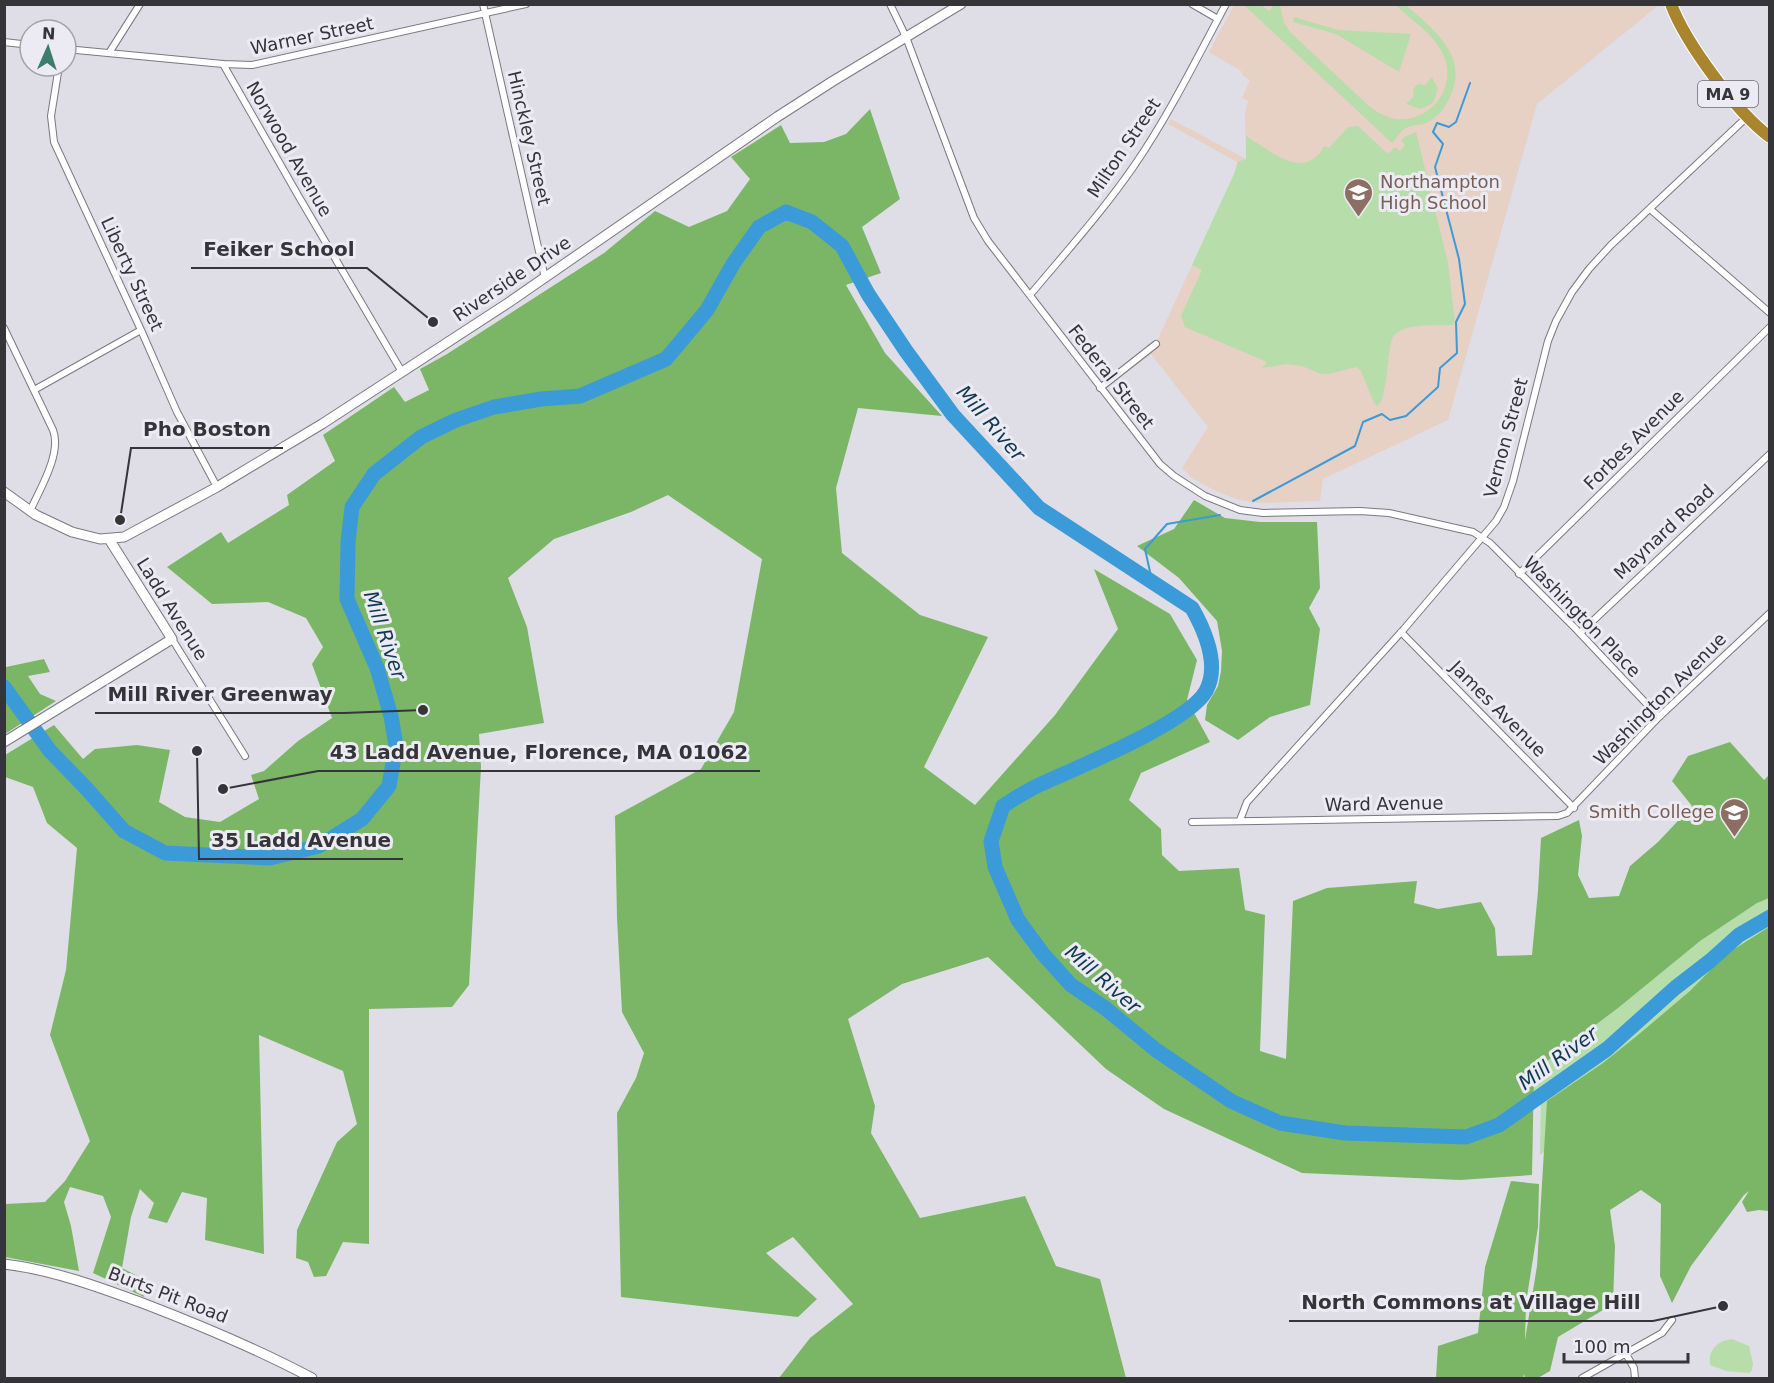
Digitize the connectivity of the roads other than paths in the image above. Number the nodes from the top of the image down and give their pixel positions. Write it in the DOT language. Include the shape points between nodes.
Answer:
graph roads {
  1 [pos="140,4"];
  2 [pos="483,4"];
  3 [pos="526,4"];
  4 [pos="890,4"];
  5 [pos="961,4"];
  6 [pos="1192,4"];
  7 [pos="1226,4"];
  8 [pos="1671,4"];
  9 [pos="1680,4"];
  10 [pos="486,14"];
  11 [pos="1218,19"];
  12 [pos="906,37"];
  13 [pos="1692,45"];
  14 [pos="78,50"];
  15 [pos="109,52"];
  16 [pos="223,64"];
  17 [pos="57,78"];
  18 [pos="1747,117"];
  19 [pos="1770,137"];
  20 [pos="1650,209"];
  21 [pos="545,278"];
  22 [pos="1030,296"];
  23 [pos="1770,314"];
  24 [pos="1770,327"];
  25 [pos="4,328"];
  26 [pos="141,330"];
  27 [pos="1156,344"];
  28 [pos="402,372"];
  29 [pos="1100,387"];
  30 [pos="34,390"];
  31 [pos="1770,454"];
  32 [pos="217,487"];
  33 [pos="4,492"];
  34 [pos="30,511"];
  35 [pos="1483,538"];
  36 [pos="109,539"];
  37 [pos="1519,574"];
  38 [pos="1769,615"];
  39 [pos="1401,632"];
  40 [pos="1580,633"];
  41 [pos="172,639"];
  42 [pos="1659,717"];
  43 [pos="4,742"];
  44 [pos="245,756"];
  45 [pos="1574,808"];
  46 [pos="1240,820"];
  47 [pos="1192,822"];
  48 [pos="4,1264"];
  49 [pos="1672,1320"];
  50 [pos="1626,1354"];
  51 [pos="312,1378"];
  52 [pos="1582,1378"];
  53 [pos="1635,1378"];
  1 -- 15 [label="street"];
  2 -- 10 [label="street, Hinckley Street"];
  3 -- 10 [label="street, Warner Street"];
  4 -- 12 [label="street, Federal Street"];
  5 -- 12 [label="street, Riverside Drive"];
  6 -- 11 [label="street"];
  7 -- 11 [label="street, Milton Street"];
  8 -- 13 [label="highway, MA 9"];
  9 -- 13 [label="highway, MA 9"];
  10 -- 16 [label="street, Warner Street" via="265,63"];
  10 -- 21 [label="street, Hinckley Street"];
  11 -- 22 [label="street, Milton Street" via="1132,169"];
  12 -- 21 [label="street, Riverside Drive" via="777,117"];
  12 -- 22 [label="street, Federal Street" via="970,210"];
  13 -- 18 [label="highway, MA 9"];
  14 -- 15 [label="street, Warner Street"];
  15 -- 16 [label="street, Warner Street"];
  16 -- 28 [label="street, Norwood Avenue"];
  17 -- 26 [label="street, Liberty Street" via="51,116 54,142"];
  18 -- 19 [label="highway, MA 9"];
  18 -- 20 [label="street, Vernon Street"];
  20 -- 23 [label="street"];
  20 -- 35 [label="street, Vernon Street" via="1589,269 1556,321 1542,359 1513,481 1504,507"];
  21 -- 28 [label="street, Riverside Drive"];
  22 -- 29 [label="street, Federal Street"];
  24 -- 37 [label="street, Forbes Avenue"];
  25 -- 30 [label="street"];
  26 -- 30 [label="street"];
  26 -- 32 [label="street, Liberty Street" via="177,412"];
  27 -- 29 [label="street"];
  28 -- 32 [label="street, Riverside Drive"];
  29 -- 35 [label="street, Federal Street" via="1160,464 1218,503 1263,513 1389,513 1473,532"];
  30 -- 34 [label="street" via="56,441 53,458"];
  31 -- 40 [label="street, Maynard Road"];
  32 -- 36 [label="street, Riverside Drive" via="124,537"];
  33 -- 34 [label="street, Riverside Drive"];
  34 -- 36 [label="street, Riverside Drive" via="72,532"];
  35 -- 37 [label="street, Washington Place"];
  35 -- 39 [label="street, Vernon Street"];
  36 -- 41 [label="street, Ladd Avenue"];
  37 -- 40 [label="street, Washington Place"];
  38 -- 42 [label="street, Washington Avenue"];
  39 -- 45 [label="street, James Avenue"];
  39 -- 46 [label="street, Vernon Street" via="1247,802"];
  40 -- 42 [label="street, Washington Place"];
  41 -- 43 [label="street"];
  41 -- 44 [label="street, Ladd Avenue"];
  42 -- 45 [label="street, Washington Avenue"];
  45 -- 46 [label="street, Ward Avenue" via="1558,816"];
  46 -- 47 [label="street, Ward Avenue"];
  48 -- 51 [label="street, Burts Pit Road" via="108,1290 229,1336"];
  49 -- 50 [label="street" via="1662,1333"];
  50 -- 52 [label="street"];
  50 -- 53 [label="street"];
}
